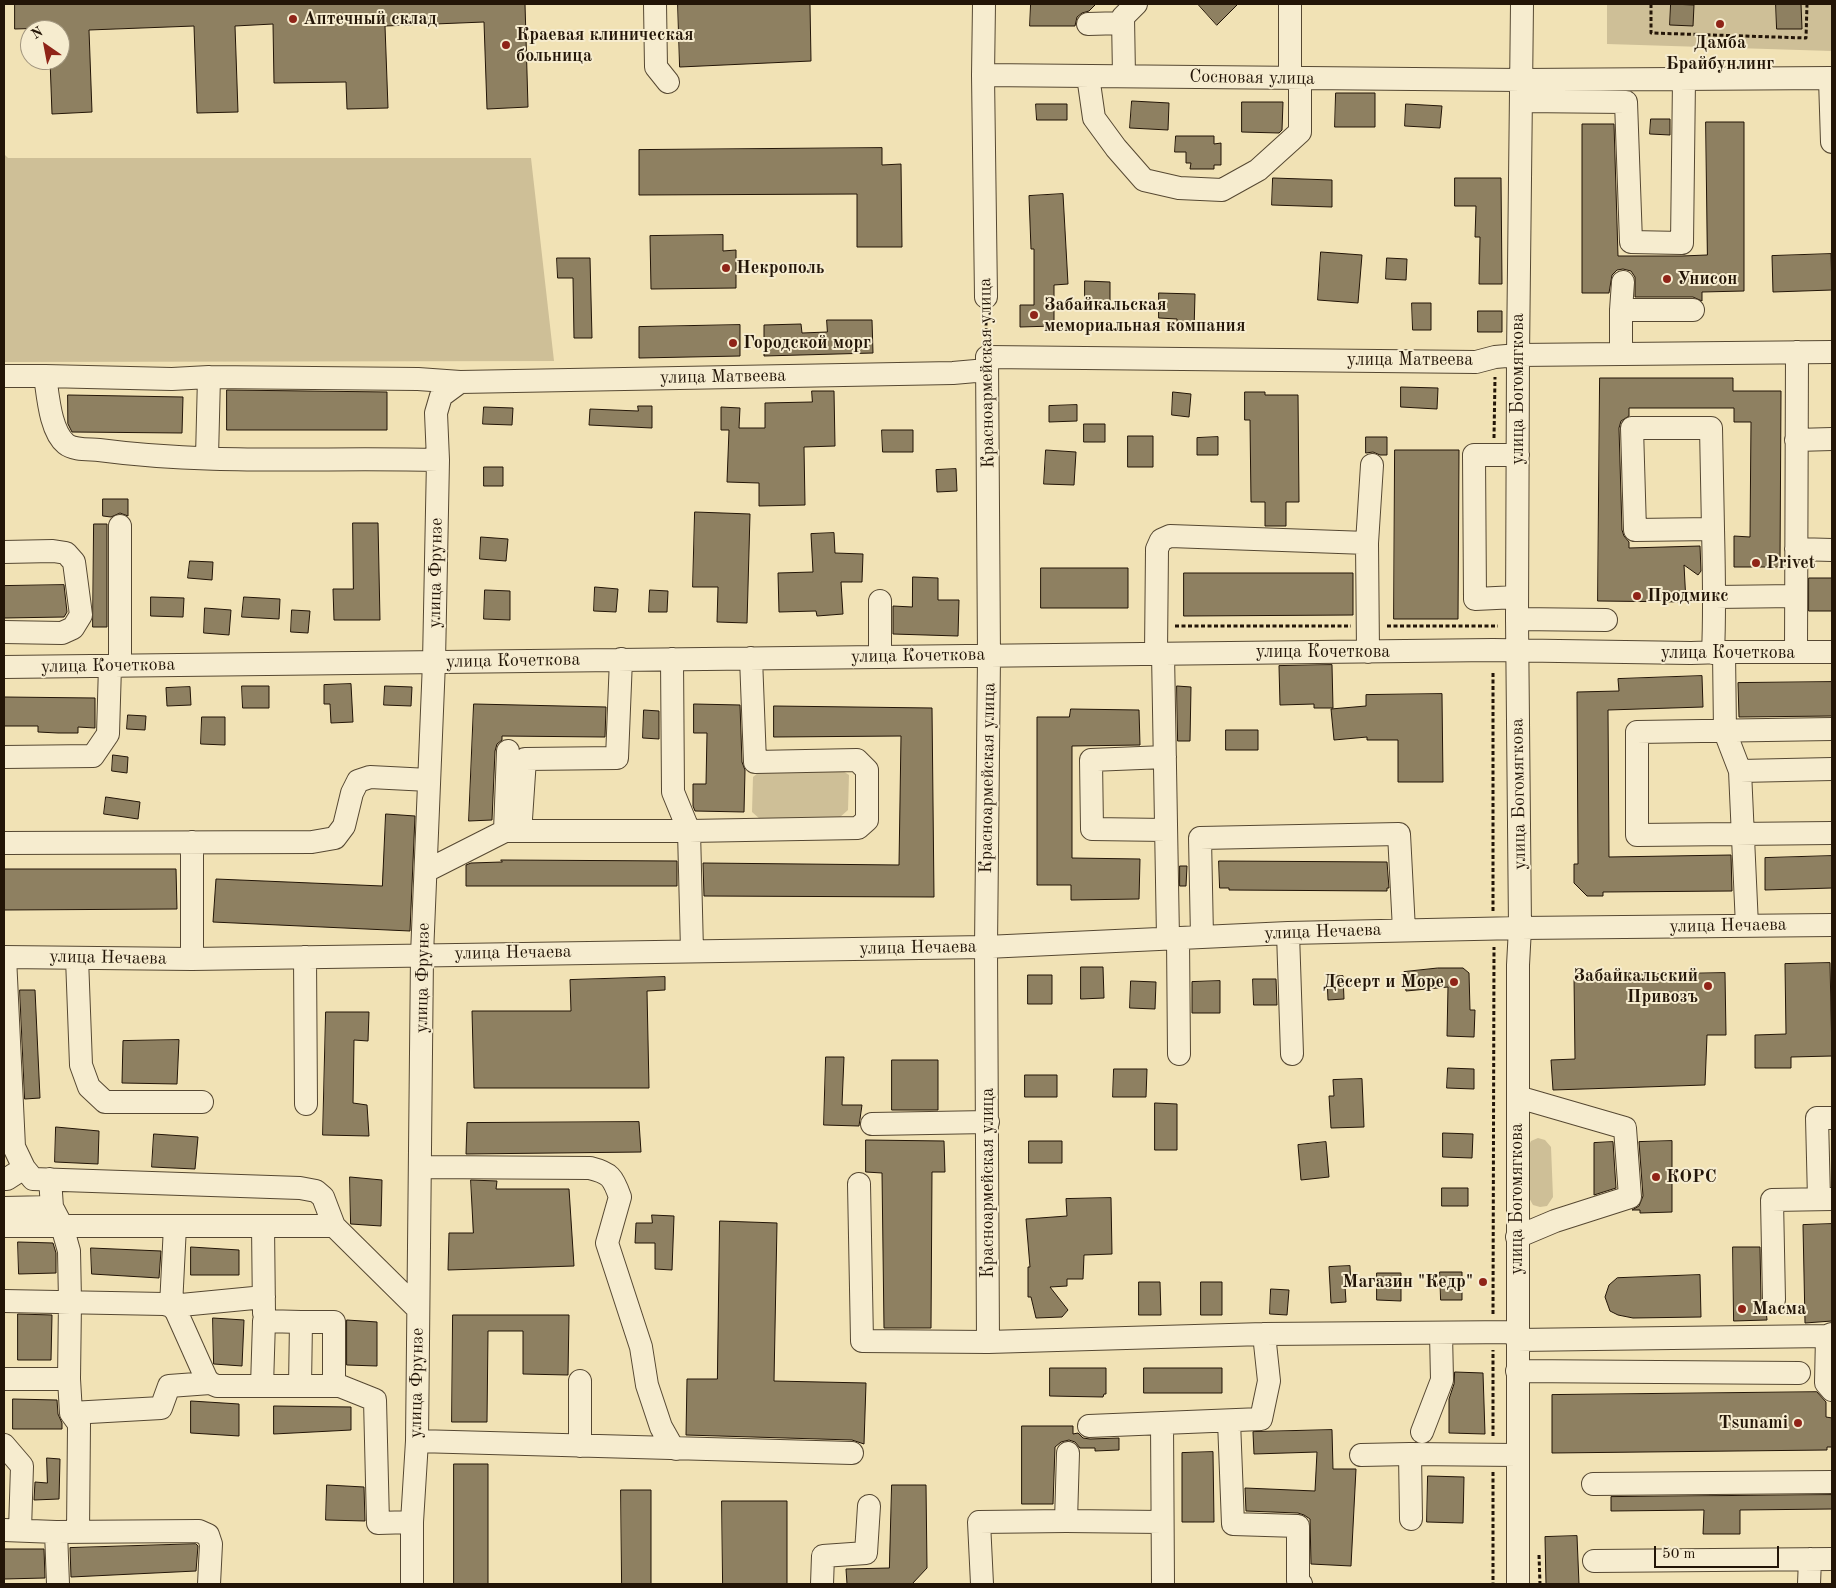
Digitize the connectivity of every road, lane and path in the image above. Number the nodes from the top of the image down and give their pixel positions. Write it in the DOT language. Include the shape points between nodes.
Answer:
graph roads {
  1 [pos="656,4"];
  2 [pos="984,4"];
  3 [pos="1136,4"];
  4 [pos="1290,4"];
  5 [pos="1522,4"];
  6 [pos="1651,4"];
  7 [pos="1807,4"];
  8 [pos="1123,23"];
  9 [pos="1088,24"];
  10 [pos="983,75"];
  11 [pos="1088,76"];
  12 [pos="1124,76"];
  13 [pos="1295,78"];
  14 [pos="1831,78"];
  15 [pos="1684,80"];
  16 [pos="668,82"];
  17 [pos="1521,91"];
  18 [pos="1832,142"];
  19 [pos="1623,282"];
  20 [pos="986,297"];
  21 [pos="1621,310"];
  22 [pos="1693,310"];
  23 [pos="1796,352"];
  24 [pos="1832,352"];
  25 [pos="1621,353"];
  26 [pos="1518,355"];
  27 [pos="987,363"];
  28 [pos="4,376"];
  29 [pos="45,376"];
  30 [pos="209,377"];
  31 [pos="460,382"];
  32 [pos="1832,439"];
  33 [pos="1796,440"];
  34 [pos="1518,455"];
  35 [pos="207,457"];
  36 [pos="438,460"];
  37 [pos="1372,465"];
  38 [pos="120,526"];
  39 [pos="1713,529"];
  40 [pos="1367,543"];
  41 [pos="1796,549"];
  42 [pos="1832,550"];
  43 [pos="4,552"];
  44 [pos="1715,596"];
  45 [pos="1796,596"];
  46 [pos="880,601"];
  47 [pos="1517,608"];
  48 [pos="1606,620"];
  49 [pos="1156,626"];
  50 [pos="1368,626"];
  51 [pos="1493,626"];
  52 [pos="4,632"];
  53 [pos="1518,651"];
  54 [pos="1368,652"];
  55 [pos="1719,652"];
  56 [pos="1796,652"];
  57 [pos="1832,652"];
  58 [pos="1160,653"];
  59 [pos="989,656"];
  60 [pos="880,657"];
  61 [pos="752,658"];
  62 [pos="621,659"];
  63 [pos="672,659"];
  64 [pos="434,662"];
  65 [pos="115,666"];
  66 [pos="4,668"];
  67 [pos="1493,672"];
  68 [pos="1832,729"];
  69 [pos="1725,732"];
  70 [pos="508,751"];
  71 [pos="4,757"];
  72 [pos="1165,757"];
  73 [pos="1832,770"];
  74 [pos="1740,771"];
  75 [pos="429,780"];
  76 [pos="707,817"];
  77 [pos="1166,830"];
  78 [pos="505,831"];
  79 [pos="689,831"];
  80 [pos="1832,832"];
  81 [pos="1744,834"];
  82 [pos="192,842"];
  83 [pos="4,843"];
  84 [pos="426,871"];
  85 [pos="1832,925"];
  86 [pos="1747,926"];
  87 [pos="1492,928"];
  88 [pos="1520,928"];
  89 [pos="1404,930"];
  90 [pos="1288,933"];
  91 [pos="1202,937"];
  92 [pos="1173,938"];
  93 [pos="986,947"];
  94 [pos="692,951"];
  95 [pos="422,955"];
  96 [pos="5,957"];
  97 [pos="305,957"];
  98 [pos="77,958"];
  99 [pos="192,959"];
  100 [pos="1179,1054"];
  101 [pos="1292,1054"];
  102 [pos="1518,1097"];
  103 [pos="202,1102"];
  104 [pos="306,1104"];
  105 [pos="1832,1118"];
  106 [pos="988,1122"];
  107 [pos="872,1124"];
  108 [pos="24,1168"];
  109 [pos="420,1168"];
  110 [pos="4,1179"];
  111 [pos="50,1179"];
  112 [pos="859,1184"];
  113 [pos="1826,1199"];
  114 [pos="4,1208"];
  115 [pos="57,1217"];
  116 [pos="4,1226"];
  117 [pos="175,1226"];
  118 [pos="263,1226"];
  119 [pos="334,1226"];
  120 [pos="1517,1237"];
  121 [pos="264,1297"];
  122 [pos="1774,1300"];
  123 [pos="4,1301"];
  124 [pos="70,1301"];
  125 [pos="171,1306"];
  126 [pos="418,1309"];
  127 [pos="264,1321"];
  128 [pos="301,1322"];
  129 [pos="1493,1332"];
  130 [pos="1441,1333"];
  131 [pos="1264,1334"];
  132 [pos="1830,1335"];
  133 [pos="1517,1336"];
  134 [pos="988,1342"];
  135 [pos="1517,1371"];
  136 [pos="1800,1373"];
  137 [pos="4,1379"];
  138 [pos="69,1379"];
  139 [pos="580,1381"];
  140 [pos="210,1383"];
  141 [pos="262,1386"];
  142 [pos="300,1386"];
  143 [pos="334,1386"];
  144 [pos="1832,1390"];
  145 [pos="71,1413"];
  146 [pos="1229,1421"];
  147 [pos="1162,1423"];
  148 [pos="1089,1426"];
  149 [pos="1422,1432"];
  150 [pos="417,1441"];
  151 [pos="4,1444"];
  152 [pos="580,1446"];
  153 [pos="676,1449"];
  154 [pos="852,1453"];
  155 [pos="1068,1453"];
  156 [pos="1410,1454"];
  157 [pos="1493,1454"];
  158 [pos="1361,1455"];
  159 [pos="1517,1455"];
  160 [pos="1832,1482"];
  161 [pos="1593,1484"];
  162 [pos="869,1506"];
  163 [pos="1411,1519"];
  164 [pos="1066,1521"];
  165 [pos="412,1522"];
  166 [pos="1162,1522"];
  167 [pos="12,1530"];
  168 [pos="67,1532"];
  169 [pos="1832,1559"];
  170 [pos="1810,1560"];
  171 [pos="1594,1561"];
  172 [pos="58,1584"];
  173 [pos="209,1584"];
  174 [pos="412,1584"];
  175 [pos="822,1584"];
  176 [pos="982,1584"];
  177 [pos="1163,1584"];
  178 [pos="1301,1584"];
  179 [pos="1494,1584"];
  180 [pos="1518,1584"];
  181 [pos="1809,1584"];
  1 -- 16 [label="street" via="656,67"];
  2 -- 10 [label="street, Красноармейская улица"];
  3 -- 8 [label="street" via="1123,17"];
  4 -- 13 [label="street"];
  5 -- 17 [label="street, улица Богомягкова"];
  6 -- 7 [label="path" via="1650,33 1806,38"];
  8 -- 9 [label="street"];
  8 -- 12 [label="street"];
  10 -- 11 [label="street, Сосновая улица"];
  10 -- 20 [label="street, Красноармейская улица"];
  11 -- 12 [label="street, Сосновая улица"];
  11 -- 13 [label="street" via="1094,118 1144,180 1179,188 1222,190 1258,170 1300,132"];
  12 -- 13 [label="street, Сосновая улица"];
  13 -- 17 [label="street, Сосновая улица"];
  14 -- 15 [label="street"];
  14 -- 18 [label="street"];
  15 -- 17 [label="street"];
  15 -- 17 [label="street" via="1682,243 1631,242 1626,102"];
  17 -- 26 [label="street, улица Богомягкова"];
  19 -- 21 [label="street"];
  20 -- 27 [label="path, Красноармейская улица"];
  21 -- 22 [label="street"];
  21 -- 25 [label="street"];
  23 -- 24 [label="street, улица Матвеева"];
  23 -- 25 [label="street, улица Матвеева"];
  23 -- 33 [label="street"];
  25 -- 26 [label="street, улица Матвеева"];
  26 -- 27 [label="street, улица Матвеева" via="1495,356 1476,362"];
  26 -- 34 [label="street, улица Богомягкова"];
  27 -- 31 [label="street, улица Матвеева" via="944,373"];
  27 -- 59 [label="street, Красноармейская улица"];
  28 -- 29 [label="street, улица Матвеева"];
  29 -- 30 [label="street, улица Матвеева"];
  29 -- 35 [label="street" via="54,424 68,446 119,453"];
  30 -- 31 [label="street, улица Матвеева"];
  30 -- 35 [label="street"];
  31 -- 36 [label="street, улица Фрунзе" via="441,396 436,413"];
  32 -- 33 [label="street"];
  33 -- 41 [label="street"];
  34 -- 47 [label="street, улица Богомягкова"];
  34 -- 47 [label="street" via="1474,456 1475,598"];
  35 -- 36 [label="street"];
  36 -- 64 [label="street, улица Фрунзе"];
  37 -- 40 [label="street"];
  38 -- 65 [label="street"];
  39 -- 39 [label="street" via="1711,428 1632,428 1635,530"];
  39 -- 44 [label="street"];
  40 -- 49 [label="street" via="1170,536 1161,540 1157,549"];
  40 -- 50 [label="street"];
  41 -- 42 [label="street"];
  41 -- 45 [label="street"];
  43 -- 52 [label="street" via="66,553 74,562 81,615 74,628 62,633"];
  44 -- 45 [label="street"];
  44 -- 55 [label="street"];
  45 -- 56 [label="street"];
  46 -- 60 [label="street"];
  47 -- 48 [label="street"];
  47 -- 53 [label="street, улица Богомягкова"];
  49 -- 50 [label="path"];
  49 -- 58 [label="street"];
  50 -- 51 [label="path"];
  50 -- 54 [label="street"];
  53 -- 54 [label="street, улица Кочеткова"];
  53 -- 55 [label="street, улица Кочеткова"];
  53 -- 88 [label="street, улица Богомягкова"];
  54 -- 58 [label="street, улица Кочеткова"];
  55 -- 56 [label="street, улица Кочеткова"];
  55 -- 69 [label="street"];
  56 -- 57 [label="street, улица Кочеткова"];
  58 -- 59 [label="street, улица Кочеткова"];
  58 -- 72 [label="street"];
  59 -- 60 [label="street, улица Кочеткова"];
  59 -- 93 [label="street, Красноармейская улица"];
  60 -- 61 [label="street, улица Кочеткова"];
  61 -- 63 [label="street, улица Кочеткова"];
  61 -- 79 [label="street" via="755,762 857,760 867,770 867,820 858,828"];
  62 -- 63 [label="street, улица Кочеткова"];
  62 -- 64 [label="street, улица Кочеткова"];
  62 -- 78 [label="street" via="617,758 525,759 521,819"];
  63 -- 79 [label="street" via="673,792"];
  64 -- 65 [label="street, улица Кочеткова"];
  64 -- 75 [label="street, улица Фрунзе"];
  65 -- 66 [label="street, улица Кочеткова"];
  65 -- 71 [label="street" via="108,734 93,756"];
  67 -- 87 [label="path"];
  68 -- 69 [label="street"];
  69 -- 74 [label="street"];
  69 -- 81 [label="street" via="1637,732 1637,835"];
  70 -- 78 [label="street"];
  72 -- 77 [label="street"];
  72 -- 77 [label="street" via="1091,760 1092,829"];
  73 -- 74 [label="street"];
  74 -- 81 [label="street"];
  75 -- 82 [label="street" via="370,777 358,781 344,826 335,838 312,842"];
  75 -- 84 [label="street, улица Фрунзе"];
  76 -- 79 [label="street"];
  77 -- 92 [label="street"];
  78 -- 79 [label="street"];
  78 -- 84 [label="street"];
  79 -- 94 [label="street"];
  80 -- 81 [label="street"];
  81 -- 86 [label="street"];
  82 -- 83 [label="street"];
  82 -- 99 [label="street"];
  84 -- 95 [label="street, улица Фрунзе"];
  85 -- 86 [label="street, улица Нечаева"];
  86 -- 88 [label="street, улица Нечаева"];
  87 -- 88 [label="street, улица Нечаева"];
  87 -- 89 [label="street, улица Нечаева"];
  87 -- 129 [label="path"];
  88 -- 102 [label="street, улица Богомягкова"];
  89 -- 90 [label="street, улица Нечаева"];
  89 -- 91 [label="street" via="1399,834 1200,838"];
  90 -- 91 [label="street, улица Нечаева"];
  90 -- 101 [label="street"];
  91 -- 92 [label="street, улица Нечаева"];
  92 -- 93 [label="street, улица Нечаева"];
  92 -- 100 [label="street"];
  93 -- 94 [label="street, улица Нечаева"];
  93 -- 106 [label="street, Красноармейская улица"];
  94 -- 95 [label="street, улица Нечаева"];
  95 -- 97 [label="street, улица Нечаева"];
  95 -- 109 [label="street, улица Фрунзе"];
  96 -- 98 [label="street, улица Нечаева"];
  96 -- 108 [label="street" via="14,1147"];
  97 -- 99 [label="street, улица Нечаева"];
  97 -- 104 [label="street"];
  98 -- 99 [label="street, улица Нечаева"];
  98 -- 103 [label="street" via="80,1065 88,1087 105,1102"];
  102 -- 120 [label="street, улица Богомягкова"];
  102 -- 120 [label="street" via="1625,1128 1630,1196 1555,1220"];
  105 -- 113 [label="street" via="1817,1118"];
  106 -- 107 [label="street"];
  106 -- 134 [label="street, Красноармейская улица"];
  108 -- 110 [label="street"];
  108 -- 111 [label="street" via="33,1179"];
  109 -- 126 [label="street, улица Фрунзе"];
  109 -- 153 [label="street" via="590,1168 611,1177 620,1197 607,1243 642,1347 647,1385 661,1427"];
  111 -- 115 [label="street"];
  111 -- 119 [label="street" via="300,1188 316,1191 324,1197"];
  112 -- 134 [label="street" via="862,1341"];
  113 -- 122 [label="street" via="1772,1200"];
  114 -- 115 [label="street"];
  115 -- 116 [label="street"];
  115 -- 117 [label="street"];
  115 -- 124 [label="street" via="69,1251"];
  117 -- 118 [label="street"];
  117 -- 125 [label="street"];
  118 -- 119 [label="street"];
  118 -- 121 [label="street"];
  119 -- 126 [label="street"];
  120 -- 133 [label="street, улица Богомягкова"];
  121 -- 125 [label="street"];
  121 -- 127 [label="street"];
  123 -- 124 [label="street"];
  124 -- 125 [label="street"];
  124 -- 138 [label="street"];
  125 -- 140 [label="street"];
  126 -- 150 [label="street, улица Фрунзе"];
  127 -- 128 [label="street"];
  127 -- 141 [label="street"];
  128 -- 142 [label="street"];
  128 -- 143 [label="street" via="334,1322"];
  129 -- 130 [label="street"];
  129 -- 133 [label="street"];
  129 -- 157 [label="path"];
  130 -- 131 [label="street"];
  130 -- 149 [label="street" via="1442,1380"];
  131 -- 134 [label="street"];
  131 -- 146 [label="street" via="1269,1381 1261,1419"];
  132 -- 133 [label="street"];
  132 -- 144 [label="street" via="1826,1383"];
  133 -- 135 [label="street, улица Богомягкова"];
  135 -- 136 [label="street"];
  135 -- 159 [label="street, улица Богомягкова"];
  137 -- 138 [label="street"];
  138 -- 145 [label="street"];
  139 -- 152 [label="street"];
  140 -- 141 [label="street" via="217,1386"];
  140 -- 145 [label="street" via="169,1386 161,1408"];
  141 -- 142 [label="street"];
  142 -- 143 [label="street"];
  143 -- 165 [label="street" via="375,1400 378,1523"];
  145 -- 168 [label="street" via="79,1424"];
  146 -- 147 [label="street"];
  146 -- 178 [label="street" via="1233,1524 1298,1526 1298,1580"];
  147 -- 148 [label="street"];
  147 -- 166 [label="street"];
  150 -- 152 [label="street"];
  150 -- 165 [label="street, улица Фрунзе"];
  151 -- 167 [label="street" via="22,1466"];
  152 -- 153 [label="street"];
  153 -- 154 [label="street"];
  155 -- 164 [label="street"];
  156 -- 157 [label="street"];
  156 -- 158 [label="street"];
  156 -- 163 [label="street"];
  157 -- 159 [label="street"];
  157 -- 179 [label="path"];
  159 -- 180 [label="street, улица Богомягкова"];
  160 -- 161 [label="street"];
  162 -- 175 [label="street" via="866,1552 822,1556"];
  164 -- 166 [label="street"];
  164 -- 176 [label="street" via="980,1522"];
  165 -- 174 [label="street, улица Фрунзе"];
  166 -- 177 [label="street"];
  167 -- 168 [label="street"];
  168 -- 172 [label="street"];
  168 -- 173 [label="street" via="199,1531 208,1535 211,1544"];
  169 -- 170 [label="street"];
  170 -- 171 [label="street"];
  170 -- 181 [label="street"];
}
